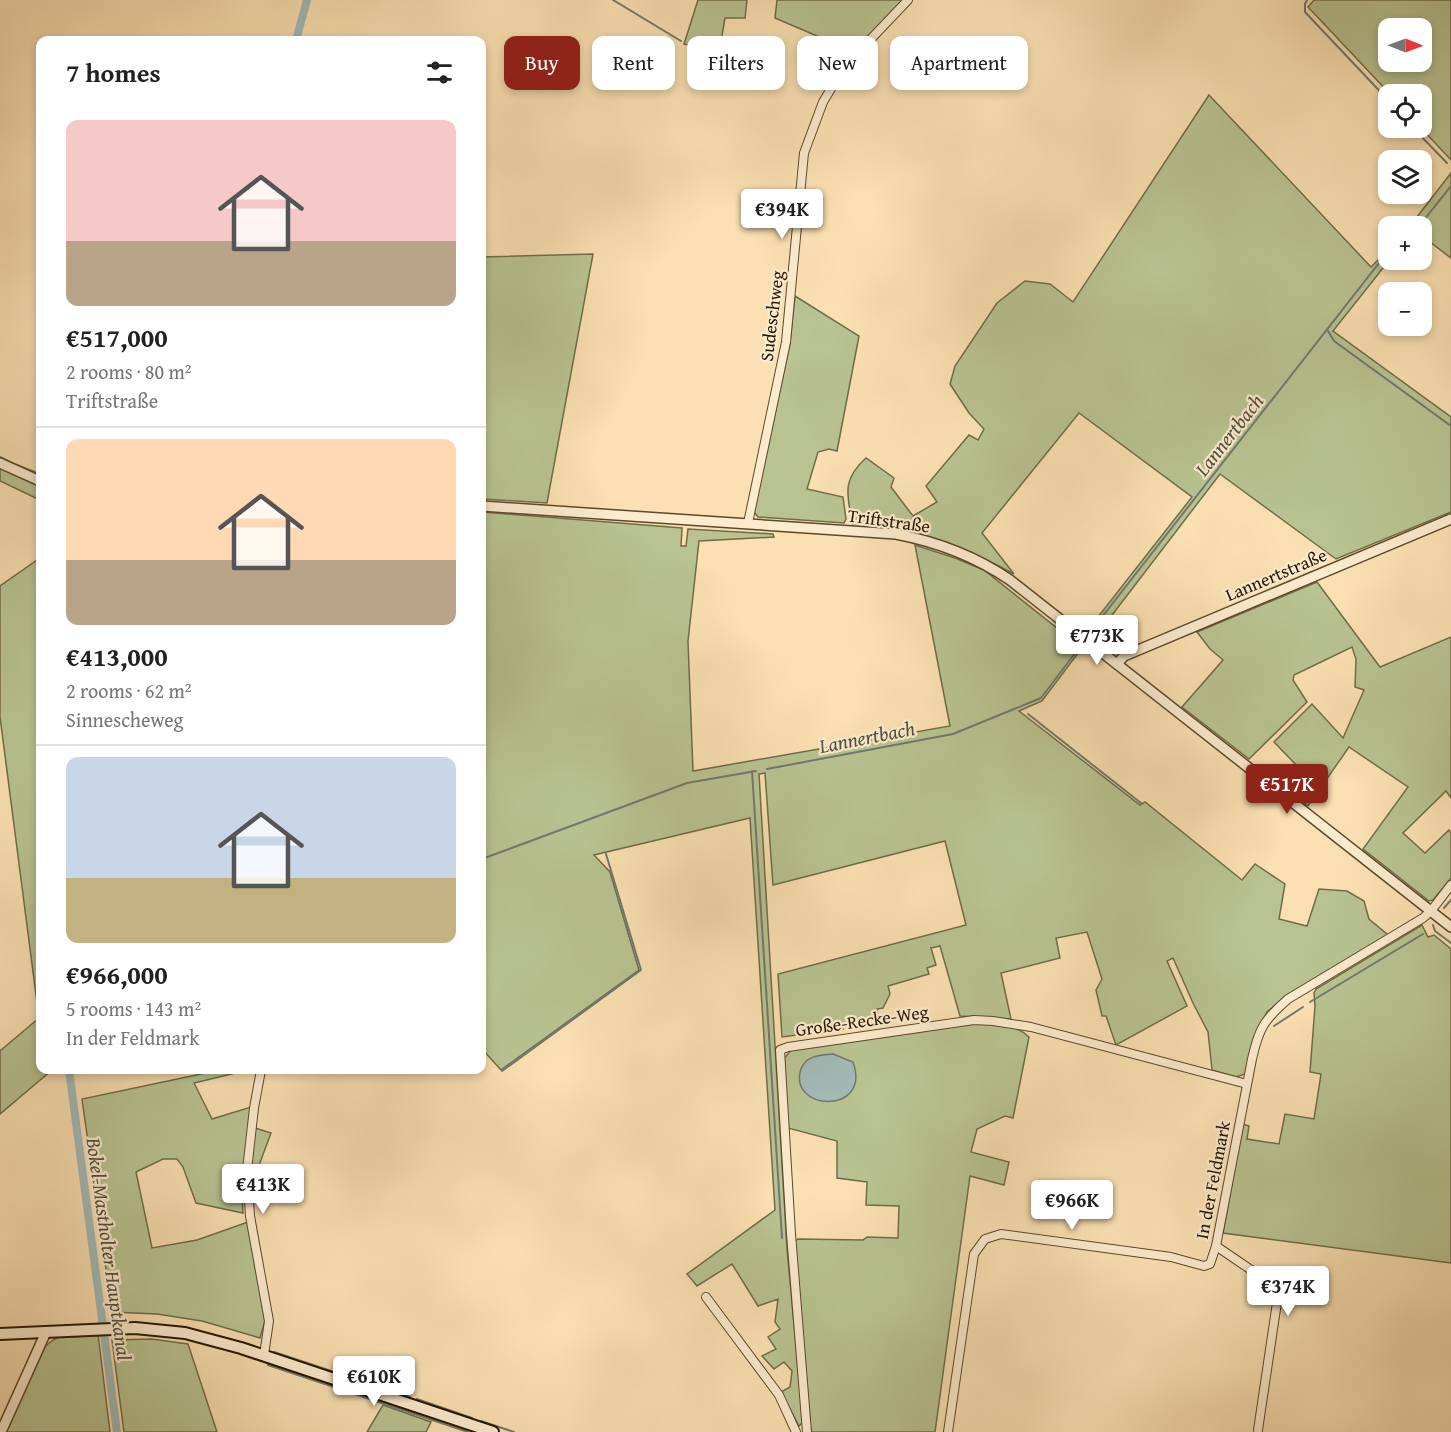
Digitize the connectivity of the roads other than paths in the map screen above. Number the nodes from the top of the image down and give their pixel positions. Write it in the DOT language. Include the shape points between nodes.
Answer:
graph roads {
  1 [pos="908,0"];
  2 [pos="0,463"];
  3 [pos="36,479"];
  4 [pos="486,506"];
  5 [pos="1451,519"];
  6 [pos="748,524"];
  7 [pos="1117,664"];
  8 [pos="1451,885"];
  9 [pos="1431,911"];
  10 [pos="1451,927"];
  11 [pos="260,1074"];
  12 [pos="1247,1084"];
  13 [pos="1216,1246"];
  14 [pos="706,1297"];
  15 [pos="46,1332"];
  16 [pos="0,1334"];
  17 [pos="264,1355"];
  18 [pos="807,1430"];
  19 [pos="1258,1430"];
  20 [pos="1,1432"];
  21 [pos="493,1432"];
  22 [pos="796,1432"];
  23 [pos="948,1432"];
  1 -- 6 [label="street, Sudeschweg" via="835,82 804,153 786,342"];
  2 -- 3 [label="street"];
  4 -- 6 [label="street, Triftstraße"];
  5 -- 7 [label="street, Lannertstraße" via="1124,656"];
  6 -- 7 [label="street, Triftstraße" via="896,534 957,551 1010,580"];
  7 -- 9 [label="street, Triftstraße"];
  8 -- 9 [label="street, In der Feldmark"];
  9 -- 10 [label="street, Triftstraße"];
  9 -- 12 [label="street, In der Feldmark" via="1288,999 1269,1016 1256,1041"];
  11 -- 17 [label="street" via="247,1170 250,1216 269,1320"];
  12 -- 13 [label="street, In der Feldmark"];
  12 -- 18 [label="street, Große-Recke-Weg" via="993,1020 780,1050"];
  13 -- 19 [label="street" via="1279,1289"];
  13 -- 23 [label="street, In der Feldmark" via="1210,1264 1204,1266 1171,1257 1001,1234 985,1239 974,1254"];
  14 -- 22 [label="street, Große-Recke-Weg" via="779,1395"];
  15 -- 16 [label="main road"];
  15 -- 17 [label="main road" via="145,1329 185,1333"];
  15 -- 20 [label="street"];
  17 -- 21 [label="main road"];
  18 -- 22 [label="street, Große-Recke-Weg"];
}
